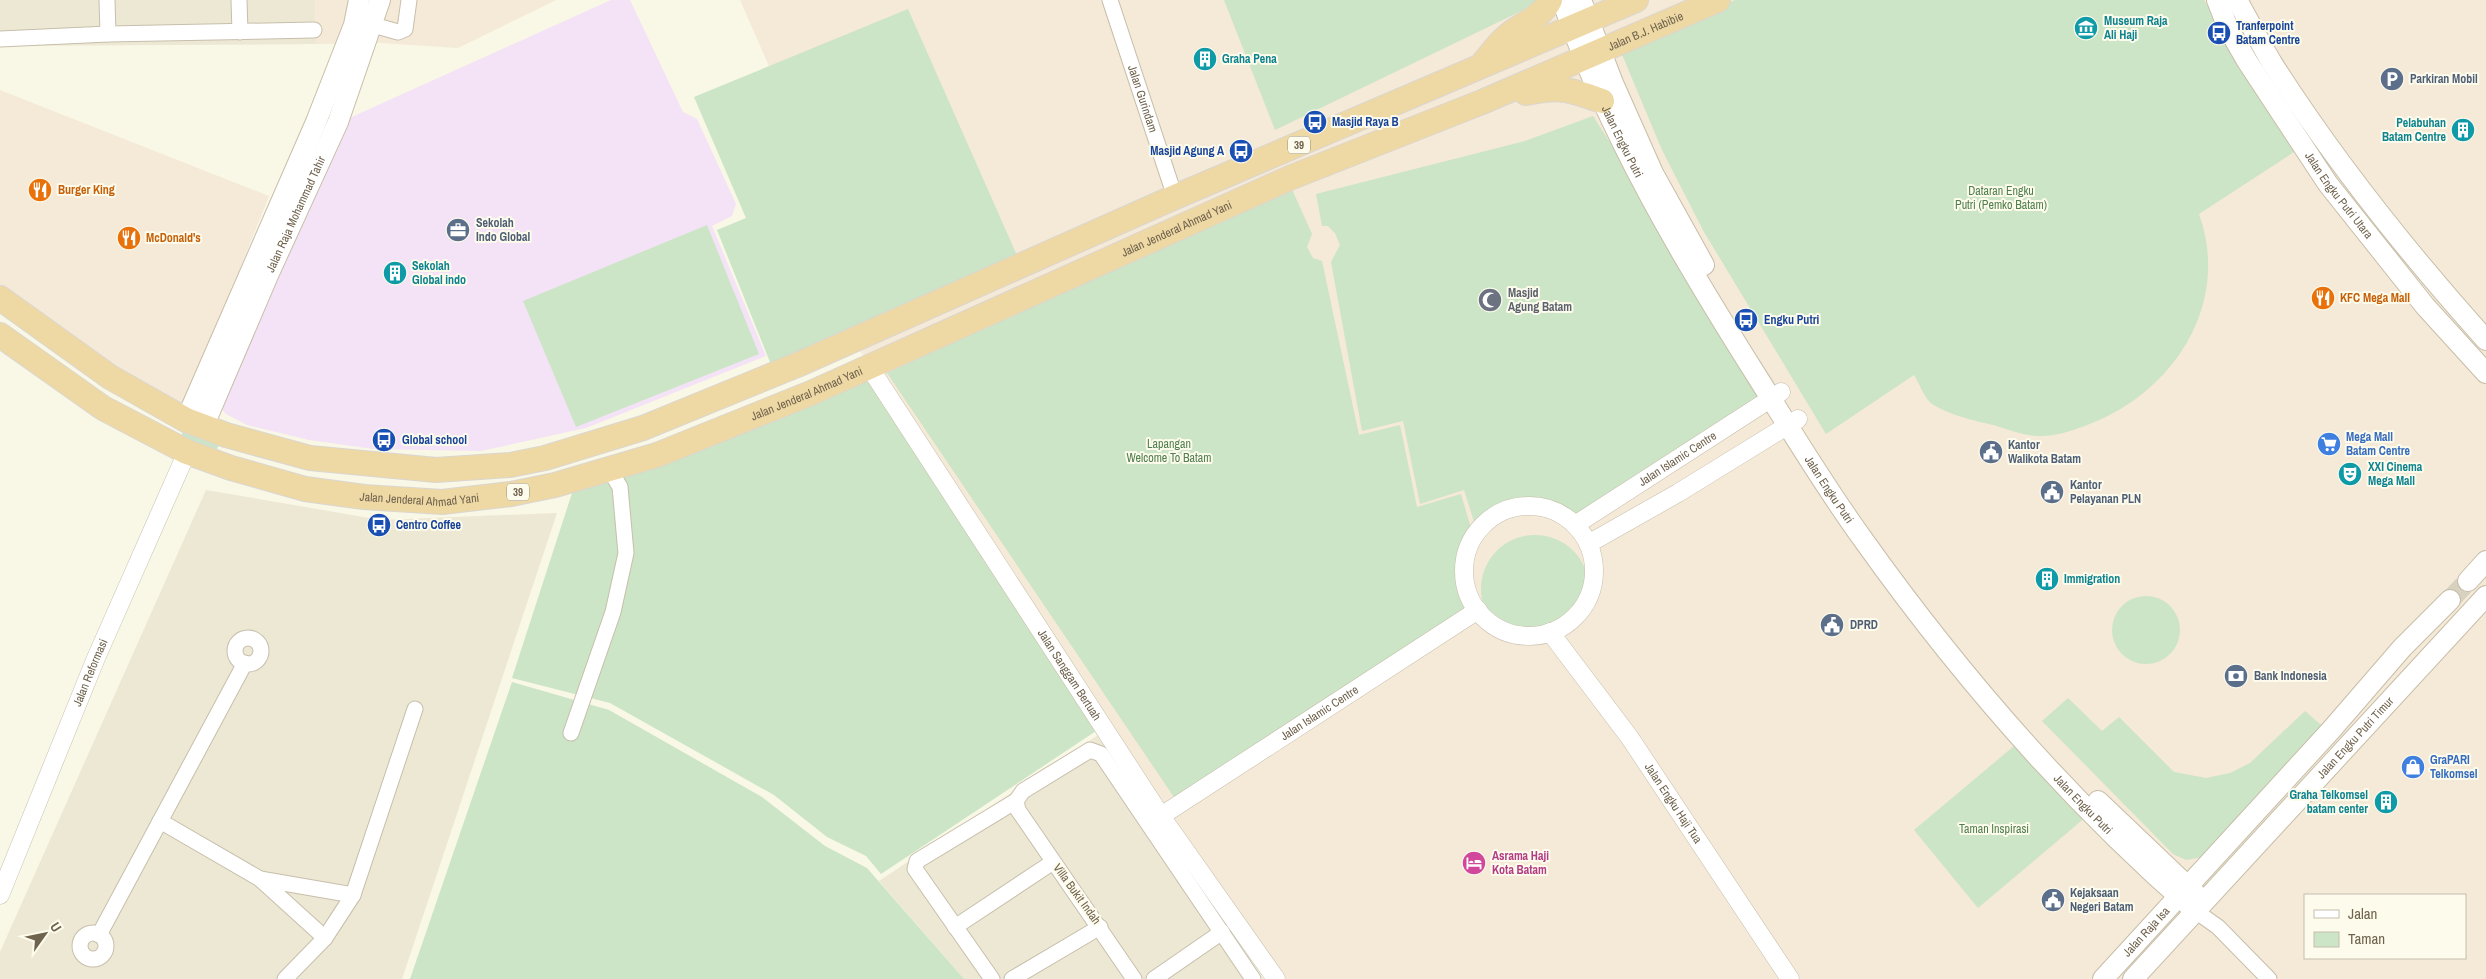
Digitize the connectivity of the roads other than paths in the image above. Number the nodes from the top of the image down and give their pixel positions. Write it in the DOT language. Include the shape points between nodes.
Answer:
graph roads {
  1 [pos="107,0"];
  2 [pos="239,0"];
  3 [pos="359,0"];
  4 [pos="380,0"];
  5 [pos="409,0"];
  6 [pos="1110,0"];
  7 [pos="1550,0"];
  8 [pos="1562,0"];
  9 [pos="1636,0"];
  10 [pos="1718,0"];
  11 [pos="2217,0"];
  12 [pos="2237,0"];
  13 [pos="1581,16"];
  14 [pos="373,25"];
  15 [pos="314,30"];
  16 [pos="240,32"];
  17 [pos="108,34"];
  18 [pos="0,39"];
  19 [pos="1593,55"];
  20 [pos="1479,67"];
  21 [pos="1500,94"];
  22 [pos="1602,101"];
  23 [pos="1175,197"];
  24 [pos="1026,263"];
  25 [pos="1038,290"];
  26 [pos="0,298"];
  27 [pos="0,336"];
  28 [pos="2486,340"];
  29 [pos="870,368"];
  30 [pos="2486,372"];
  31 [pos="1776,396"];
  32 [pos="1792,422"];
  33 [pos="195,423"];
  34 [pos="187,452"];
  35 [pos="609,469"];
  36 [pos="1575,525"];
  37 [pos="1588,544"];
  38 [pos="2486,561"];
  39 [pos="2468,581"];
  40 [pos="2486,596"];
  41 [pos="2450,600"];
  42 [pos="1478,610"];
  43 [pos="1550,632"];
  44 [pos="245,663"];
  45 [pos="415,709"];
  46 [pos="571,733"];
  47 [pos="1017,805"];
  48 [pos="1161,816"];
  49 [pos="160,821"];
  50 [pos="1053,862"];
  51 [pos="260,879"];
  52 [pos="2184,890"];
  53 [pos="0,895"];
  54 [pos="353,895"];
  55 [pos="2199,905"];
  56 [pos="955,927"];
  57 [pos="1100,927"];
  58 [pos="1222,932"];
  59 [pos="98,935"];
  60 [pos="325,938"];
  61 [pos="285,979"];
  62 [pos="992,979"];
  63 [pos="1012,979"];
  64 [pos="1134,979"];
  65 [pos="1154,979"];
  66 [pos="1253,979"];
  67 [pos="1276,979"];
  68 [pos="1790,979"];
  69 [pos="2103,979"];
  70 [pos="2132,979"];
  71 [pos="2269,979"];
  1 -- 17 [label="street"];
  2 -- 16 [label="street"];
  3 -- 33 [label="main road, Jalan Raja Mohammad Tahir" via="354,25"];
  4 -- 14 [label="main road, Jalan Raja Mohammad Tahir"];
  5 -- 14 [label="street" via="405,29 398,32"];
  6 -- 23 [label="street, Jalan Gurindam"];
  7 -- 20 [label="highway" via="1546,9 1505,38"];
  8 -- 13 [label="main road, Jalan Engku Putri"];
  9 -- 13 [label="highway, 39"];
  10 -- 19 [label="highway, Jalan B.J. Habibie / 39"];
  11 -- 30 [label="main road, Jalan Engku Putri Utara" via="2246,61 2328,184 2425,306"];
  12 -- 28 [label="main road, Jalan Engku Putri Utara" via="2272,62 2347,172 2403,244"];
  13 -- 19 [label="main road, Jalan Engku Putri"];
  13 -- 20 [label="highway, Jalan Jenderal Ahmad Yani / 39"];
  14 -- 33 [label="main road, Jalan Raja Mohammad Tahir" via="338,122"];
  15 -- 16 [label="street"];
  16 -- 17 [label="street"];
  17 -- 18 [label="street"];
  19 -- 21 [label="highway, Jalan Jenderal Ahmad Yani / 39"];
  19 -- 22 [label="main road, Jalan Engku Putri"];
  19 -- 31 [label="main road, Jalan Engku Putri" via="1653,173"];
  20 -- 23 [label="highway, Jalan Jenderal Ahmad Yani / 39"];
  21 -- 22 [label="highway" via="1555,88 1572,90"];
  21 -- 25 [label="highway, Jalan Jenderal Ahmad Yani / 39" via="1292,177"];
  22 -- 31 [label="main road, Jalan Engku Putri" via="1710,303"];
  23 -- 24 [label="highway, Jalan Jenderal Ahmad Yani / 39"];
  24 -- 25 [label="highway"];
  24 -- 33 [label="highway, Jalan Jenderal Ahmad Yani / 39" via="798,364 643,428 545,458 436,470 310,458"];
  25 -- 29 [label="highway, Jalan Jenderal Ahmad Yani / 39"];
  26 -- 33 [label="highway, Jalan Jenderal Ahmad Yani / 39" via="110,377"];
  27 -- 34 [label="highway, Jalan Jenderal Ahmad Yani / 39" via="103,408"];
  29 -- 35 [label="highway, Jalan Jenderal Ahmad Yani / 39" via="657,455"];
  29 -- 48 [label="street, Jalan Sanggam Bertuah"];
  31 -- 32 [label="main road, Jalan Engku Putri"];
  31 -- 36 [label="street, Jalan Islamic Centre"];
  32 -- 37 [label="street"];
  32 -- 52 [label="main road, Jalan Engku Putri" via="1861,537 1915,610 1989,700 2076,799"];
  34 -- 35 [label="highway, Jalan Jenderal Ahmad Yani / 39" via="305,488 364,497 442,502 512,494"];
  34 -- 53 [label="street, Jalan Reformasi" via="96,658"];
  35 -- 46 [label="street" via="620,487 626,553 613,612"];
  36 -- 37 [label="street"];
  36 -- 42 [label="street" via="1560,513 1540,506 1518,506 1485,522 1469,547 1464,567 1468,593"];
  37 -- 43 [label="street" via="1594,562 1594,581 1588,598 1578,614"];
  38 -- 39 [label="main road"];
  40 -- 55 [label="main road, Jalan Engku Putri Timur"];
  41 -- 52 [label="main road, Jalan Engku Putri Timur" via="2402,648"];
  42 -- 43 [label="street" via="1509,632 1528,636"];
  42 -- 48 [label="street, Jalan Islamic Centre"];
  43 -- 68 [label="street, Jalan Engku Haji Tua" via="1630,738"];
  44 -- 49 [label="street"];
  45 -- 54 [label="street"];
  47 -- 50 [label="street, Villa Bukit Indah"];
  47 -- 56 [label="street" via="917,861 915,869"];
  47 -- 58 [label="street" via="1023,792 1085,752 1098,752"];
  48 -- 67 [label="street, Jalan Sanggam Bertuah"];
  49 -- 51 [label="street"];
  49 -- 59 [label="street"];
  50 -- 56 [label="street"];
  50 -- 57 [label="street, Villa Bukit Indah"];
  51 -- 54 [label="street"];
  51 -- 60 [label="street"];
  52 -- 55 [label="main road, Jalan Engku Putri"];
  52 -- 69 [label="main road, Jalan Raja Isa"];
  54 -- 60 [label="street"];
  55 -- 70 [label="main road, Jalan Raja Isa"];
  55 -- 71 [label="street"];
  56 -- 62 [label="street"];
  57 -- 63 [label="street"];
  57 -- 64 [label="street, Villa Bukit Indah"];
  58 -- 65 [label="street"];
  58 -- 66 [label="street"];
  60 -- 61 [label="street"];
}
